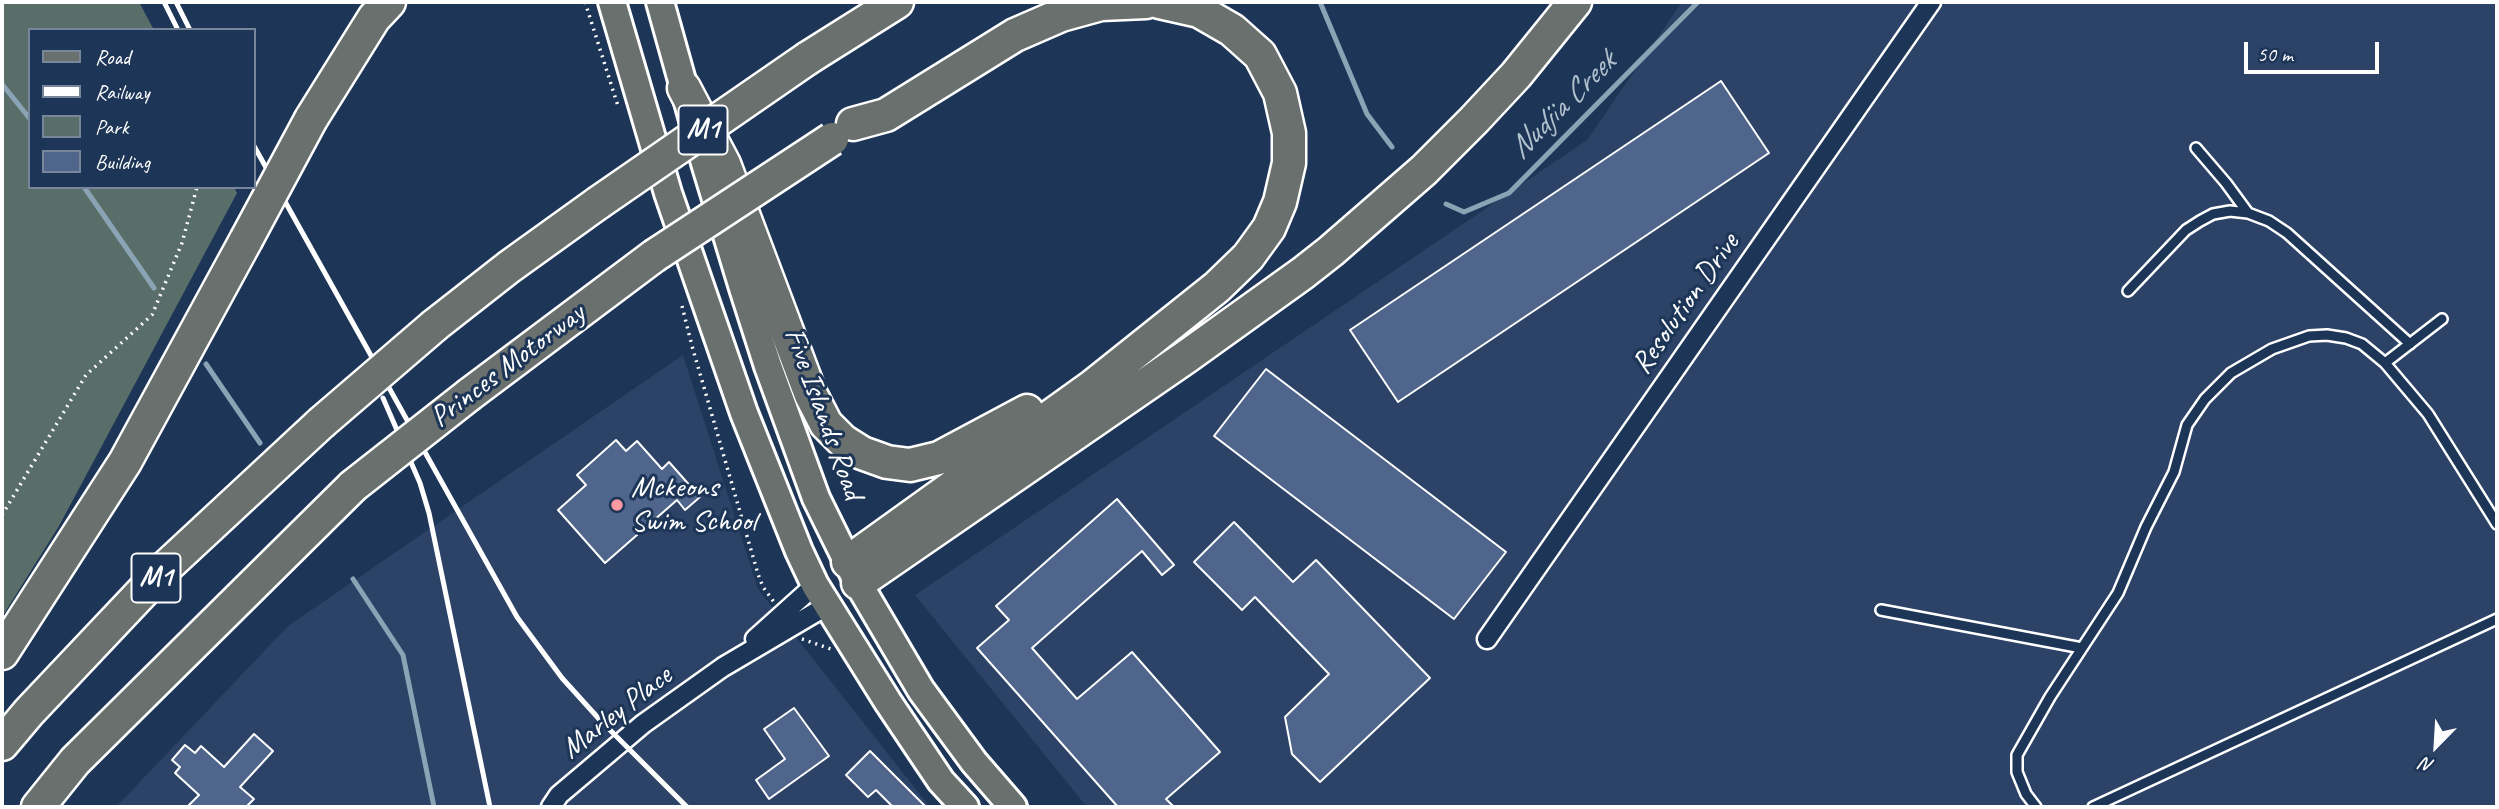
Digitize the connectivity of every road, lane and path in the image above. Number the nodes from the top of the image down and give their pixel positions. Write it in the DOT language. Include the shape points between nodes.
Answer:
graph roads {
  1 [pos="389,2"];
  2 [pos="584,2"];
  3 [pos="654,2"];
  4 [pos="660,2"];
  5 [pos="897,2"];
  6 [pos="1042,2"];
  7 [pos="1146,2"];
  8 [pos="1159,2"];
  9 [pos="1575,2"];
  10 [pos="1931,2"];
  11 [pos="614,6"];
  12 [pos="669,34"];
  13 [pos="684,88"];
  14 [pos="621,112"];
  15 [pos="842,131"];
  16 [pos="2196,148"];
  17 [pos="196,189"];
  18 [pos="2248,213"];
  19 [pos="2128,291"];
  20 [pos="682,302"];
  21 [pos="2442,319"];
  22 [pos="2410,344"];
  23 [pos="1135,351"];
  24 [pos="2385,363"];
  25 [pos="2,515"];
  26 [pos="2497,524"];
  27 [pos="853,573"];
  28 [pos="822,595"];
  29 [pos="774,601"];
  30 [pos="1881,610"];
  31 [pos="2497,620"];
  32 [pos="1487,639"];
  33 [pos="2082,648"];
  34 [pos="2,653"];
  35 [pos="2,744"];
  36 [pos="38,807"];
  37 [pos="551,807"];
  38 [pos="965,807"];
  39 [pos="1013,807"];
  40 [pos="2036,807"];
  41 [pos="2093,807"];
  1 -- 34 [label="highway, bridge" via="374,18 311,119 125,463"];
  2 -- 14 [label="path"];
  3 -- 12 [label="main road"];
  4 -- 12 [label="main road, Five Islands Road"];
  5 -- 35 [label="highway, M1, bridge" via="598,203 435,325 166,567"];
  6 -- 15 [label="highway, Princes Motorway / M1"];
  7 -- 15 [label="highway" via="1101,4 1061,15 1015,35 886,115"];
  8 -- 23 [label="highway" via="1199,11 1232,30 1260,55 1280,93 1289,133 1289,163 1269,228 1248,257"];
  9 -- 27 [label="highway" via="1516,75 1424,170 1303,273"];
  10 -- 32 [label="street, Resolution Drive"];
  11 -- 28 [label="main road" via="668,193 744,413"];
  12 -- 13 [label="main road, Five Islands Road"];
  13 -- 23 [label="highway" via="724,164 811,395 826,424 862,453 910,465 939,457 1012,421 1099,365"];
  13 -- 27 [label="main road, Five Islands Road" via="768,366 816,498"];
  15 -- 36 [label="highway, Princes Motorway / M1, bridge" via="654,256 354,486 75,761"];
  16 -- 18 [label="lane"];
  17 -- 25 [label="path" via="182,243 152,315 86,375"];
  18 -- 19 [label="lane" via="2213,214 2193,225"];
  18 -- 22 [label="lane" via="2287,233"];
  20 -- 29 [label="path" via="754,564"];
  21 -- 22 [label="lane"];
  22 -- 24 [label="lane"];
  23 -- 27 [label="highway"];
  24 -- 26 [label="lane" via="2427,414"];
  24 -- 33 [label="lane" via="2362,344 2318,335 2273,349 2231,373 2187,425 2174,472 2118,593"];
  27 -- 28 [label="main road"];
  27 -- 39 [label="main road, Five Islands Road" via="921,690"];
  28 -- 37 [label="street, Marley Place" via="628,736"];
  28 -- 38 [label="main road" via="941,781"];
  30 -- 33 [label="lane"];
  31 -- 41 [label="lane"];
  33 -- 40 [label="lane" via="2017,755 2017,772"];
}
